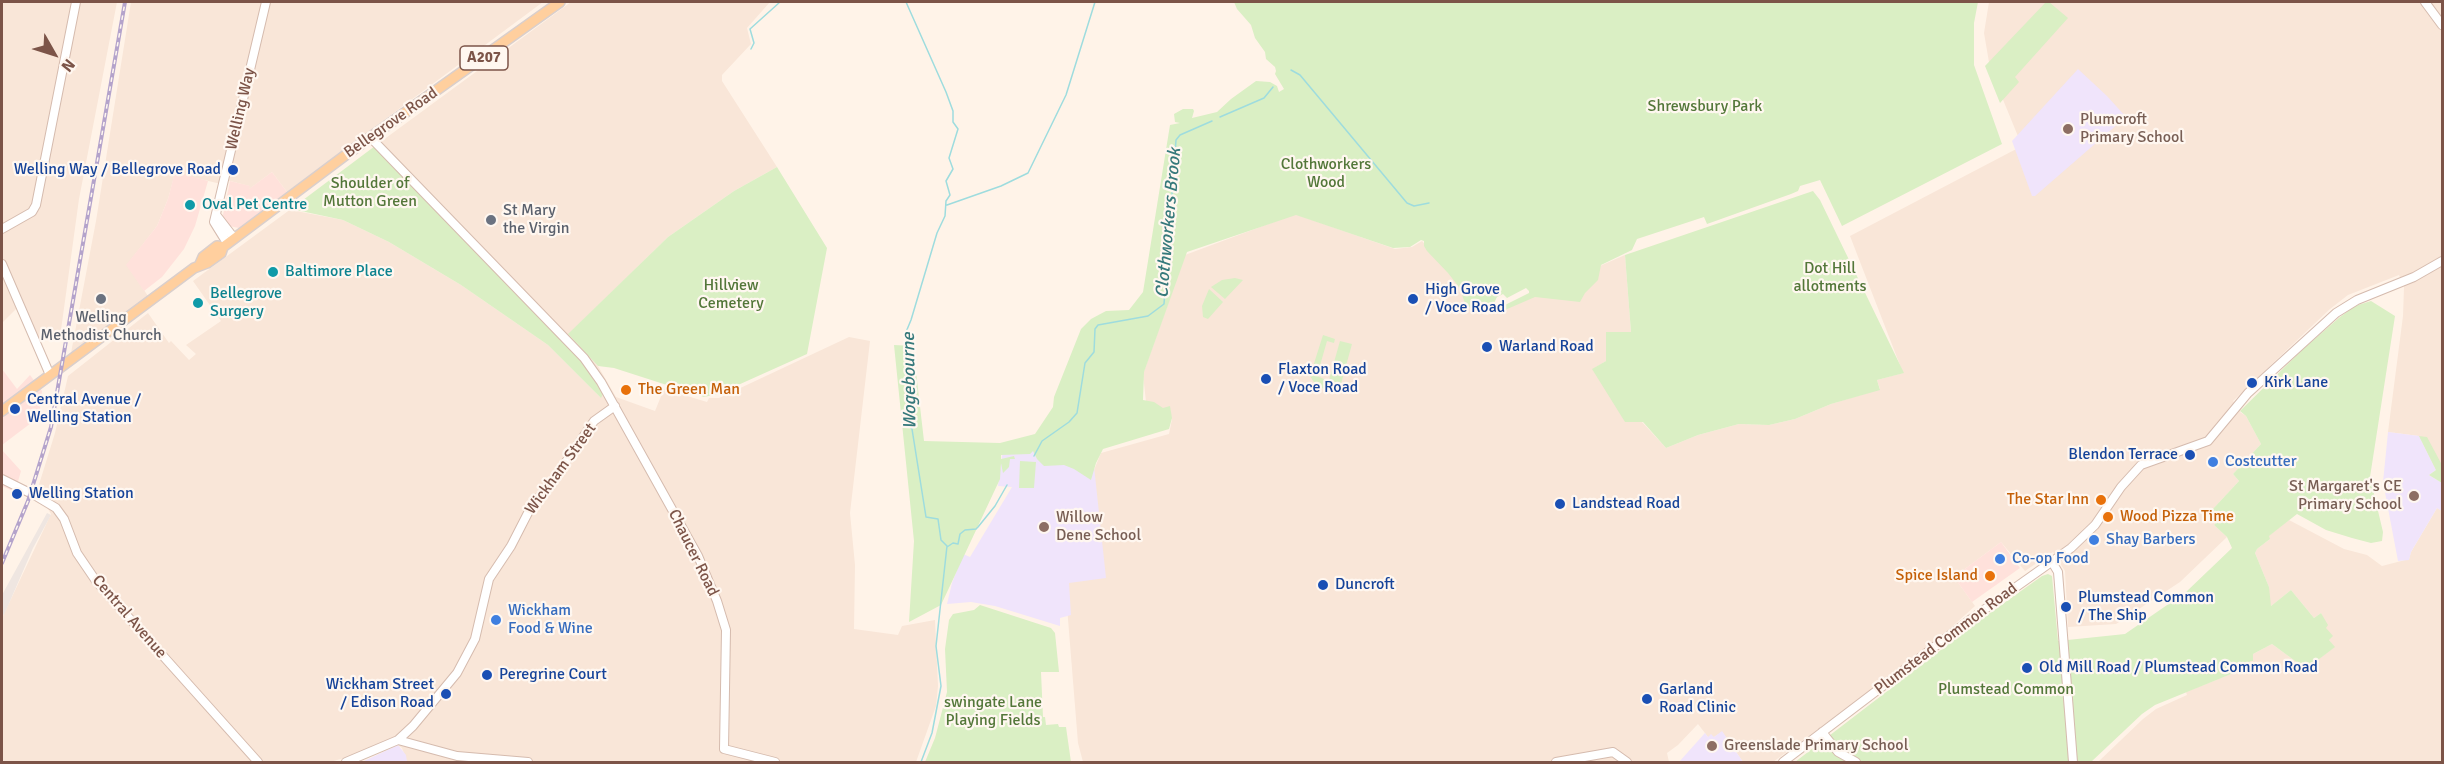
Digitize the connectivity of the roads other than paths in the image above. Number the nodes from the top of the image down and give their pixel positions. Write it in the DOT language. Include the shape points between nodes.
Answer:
graph roads {
  1 [pos="76,2"];
  2 [pos="266,2"];
  3 [pos="560,2"];
  4 [pos="2426,2"];
  5 [pos="2442,25"];
  6 [pos="370,137"];
  7 [pos="2,229"];
  8 [pos="228,243"];
  9 [pos="2442,261"];
  10 [pos="2,264"];
  11 [pos="50,375"];
  12 [pos="615,406"];
  13 [pos="2,411"];
  14 [pos="2,479"];
  15 [pos="2052,562"];
  16 [pos="1822,732"];
  17 [pos="398,740"];
  18 [pos="258,762"];
  19 [pos="346,762"];
  20 [pos="528,762"];
  21 [pos="775,762"];
  22 [pos="1556,762"];
  23 [pos="1627,762"];
  24 [pos="1783,762"];
  25 [pos="1856,762"];
  26 [pos="2073,762"];
  1 -- 7 [label="street" via="36,206"];
  2 -- 8 [label="street, Welling Way" via="217,216"];
  3 -- 6 [label="main road, Bellegrove Road / A207"];
  4 -- 5 [label="street"];
  6 -- 8 [label="main road, Bellegrove Road / A207"];
  6 -- 12 [label="street" via="584,358"];
  8 -- 11 [label="main road, Bellegrove Road / A207" via="202,257 200,264"];
  9 -- 15 [label="street, Plumstead Common Road" via="2336,313 2248,393 2208,441 2154,459 2135,470 2090,532"];
  10 -- 11 [label="street"];
  11 -- 13 [label="main road, Bellegrove Road / A207"];
  12 -- 17 [label="street, Wickham Street" via="594,421 531,507 489,579 475,639 457,673"];
  12 -- 21 [label="street, Chaucer Road" via="698,556 725,625 724,749"];
  14 -- 18 [label="street, Central Avenue" via="56,508 77,553 96,581"];
  15 -- 16 [label="street, Plumstead Common Road"];
  15 -- 26 [label="street" via="2058,576"];
  16 -- 24 [label="street, Plumstead Common Road"];
  16 -- 25 [label="street" via="1838,752"];
  17 -- 19 [label="street, Wickham Street"];
  17 -- 20 [label="street" via="457,756"];
  22 -- 23 [label="street" via="1613,752"];
}
